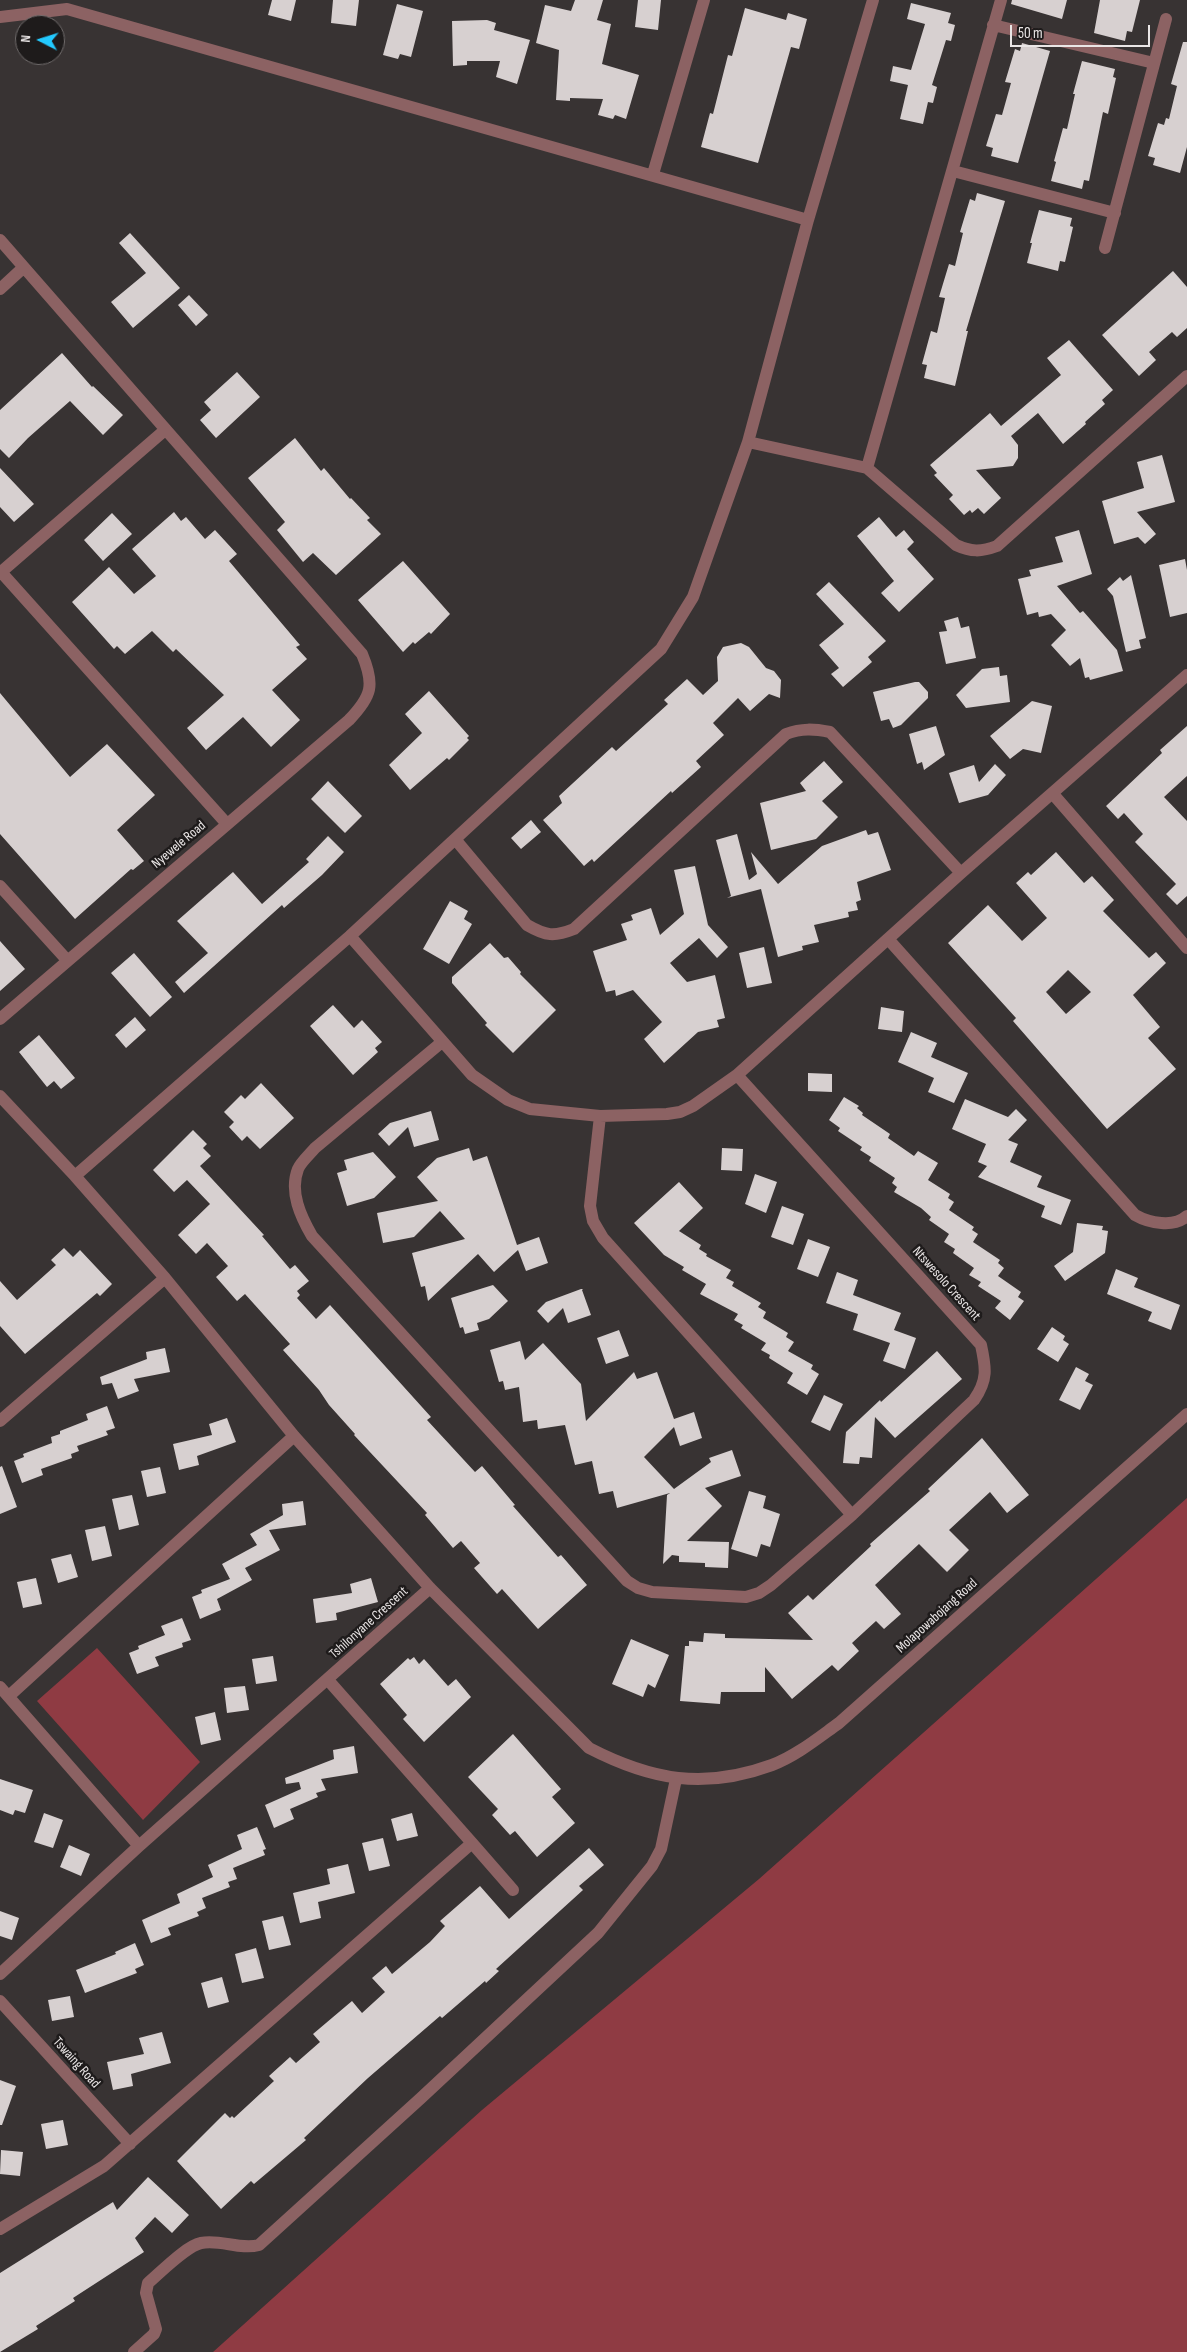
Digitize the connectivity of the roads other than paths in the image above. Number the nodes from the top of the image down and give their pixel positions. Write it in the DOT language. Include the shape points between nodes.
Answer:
graph roads {
  1 [pos="704,0"];
  2 [pos="873,0"];
  3 [pos="1001,0"];
  4 [pos="68,4"];
  5 [pos="0,17"];
  6 [pos="1166,19"];
  7 [pos="993,25"];
  8 [pos="1154,63"];
  9 [pos="954,171"];
  10 [pos="653,174"];
  11 [pos="1115,214"];
  12 [pos="808,220"];
  13 [pos="0,240"];
  14 [pos="1105,248"];
  15 [pos="23,268"];
  16 [pos="0,289"];
  17 [pos="1187,376"];
  18 [pos="165,430"];
  19 [pos="748,442"];
  20 [pos="867,468"];
  21 [pos="0,572"];
  22 [pos="1187,676"];
  23 [pos="1054,794"];
  24 [pos="227,824"];
  25 [pos="455,839"];
  26 [pos="961,873"];
  27 [pos="0,886"];
  28 [pos="350,936"];
  29 [pos="889,940"];
  30 [pos="1187,948"];
  31 [pos="67,960"];
  32 [pos="0,1019"];
  33 [pos="442,1042"];
  34 [pos="737,1075"];
  35 [pos="2,1100"];
  36 [pos="600,1116"];
  37 [pos="75,1176"];
  38 [pos="1187,1216"];
  39 [pos="164,1278"];
  40 [pos="1187,1414"];
  41 [pos="0,1421"];
  42 [pos="294,1436"];
  43 [pos="852,1515"];
  44 [pos="430,1588"];
  45 [pos="328,1680"];
  46 [pos="0,1687"];
  47 [pos="9,1696"];
  48 [pos="676,1779"];
  49 [pos="472,1843"];
  50 [pos="139,1846"];
  51 [pos="513,1890"];
  52 [pos="0,1974"];
  53 [pos="0,2001"];
  54 [pos="130,2144"];
  55 [pos="0,2229"];
  56 [pos="134,2352"];
  1 -- 10 [label="street"];
  2 -- 12 [label="street"];
  3 -- 7 [label="street"];
  4 -- 5 [label="street"];
  4 -- 10 [label="street"];
  6 -- 8 [label="street"];
  7 -- 8 [label="street"];
  7 -- 9 [label="street"];
  8 -- 11 [label="street"];
  9 -- 11 [label="street"];
  9 -- 20 [label="street"];
  10 -- 12 [label="street"];
  11 -- 14 [label="street"];
  12 -- 19 [label="street"];
  13 -- 15 [label="street"];
  15 -- 16 [label="street"];
  15 -- 18 [label="street"];
  17 -- 20 [label="street" via="997,546 984,551 969,551 956,545"];
  18 -- 21 [label="street"];
  18 -- 24 [label="street, Nyewele Road" via="362,654 369,672 371,690 349,720"];
  19 -- 20 [label="street"];
  19 -- 25 [label="street" via="693,597 671,636 661,649"];
  21 -- 24 [label="street"];
  22 -- 23 [label="street"];
  23 -- 26 [label="street"];
  23 -- 30 [label="street"];
  24 -- 31 [label="street, Nyewele Road"];
  25 -- 26 [label="street" via="527,925 542,933 559,935 574,929 786,734 812,728 830,732"];
  25 -- 28 [label="street"];
  26 -- 29 [label="street"];
  27 -- 31 [label="street"];
  28 -- 33 [label="street"];
  28 -- 37 [label="street"];
  29 -- 34 [label="street"];
  29 -- 38 [label="street" via="1135,1215 1170,1223 1182,1221"];
  31 -- 32 [label="street, Nyewele Road"];
  33 -- 36 [label="street" via="472,1075 508,1100 530,1109"];
  33 -- 43 [label="street, Ntswesolo Crescent" via="315,1148 298,1169 296,1192 300,1214 312,1236 627,1581 638,1588 652,1592 746,1597 771,1585"];
  34 -- 36 [label="street" via="680,1112"];
  34 -- 43 [label="street, Ntswesolo Crescent" via="981,1345 986,1367 983,1387 974,1400"];
  35 -- 37 [label="street, Molapowabojang Road"];
  36 -- 43 [label="street" via="590,1206 602,1238"];
  37 -- 39 [label="street, Molapowabojang Road"];
  39 -- 41 [label="street"];
  39 -- 42 [label="street, Molapowabojang Road"];
  40 -- 48 [label="street, Molapowabojang Road" via="839,1723 807,1746 772,1765 731,1776"];
  42 -- 44 [label="street, Molapowabojang Road"];
  42 -- 47 [label="street"];
  44 -- 45 [label="street, Tshilonyane Crescent"];
  44 -- 48 [label="street, Molapowabojang Road" via="589,1748 615,1761"];
  45 -- 49 [label="street"];
  45 -- 50 [label="street, Tshilonyane Crescent"];
  46 -- 47 [label="street"];
  47 -- 50 [label="street"];
  48 -- 56 [label="street" via="661,1849 652,1866 598,1933 259,2245 201,2243 148,2283 146,2293 156,2329"];
  49 -- 51 [label="street"];
  49 -- 54 [label="street"];
  50 -- 52 [label="street, Tshilonyane Crescent"];
  53 -- 54 [label="street, Tswaing Road"];
  54 -- 55 [label="street" via="104,2166"];
}
